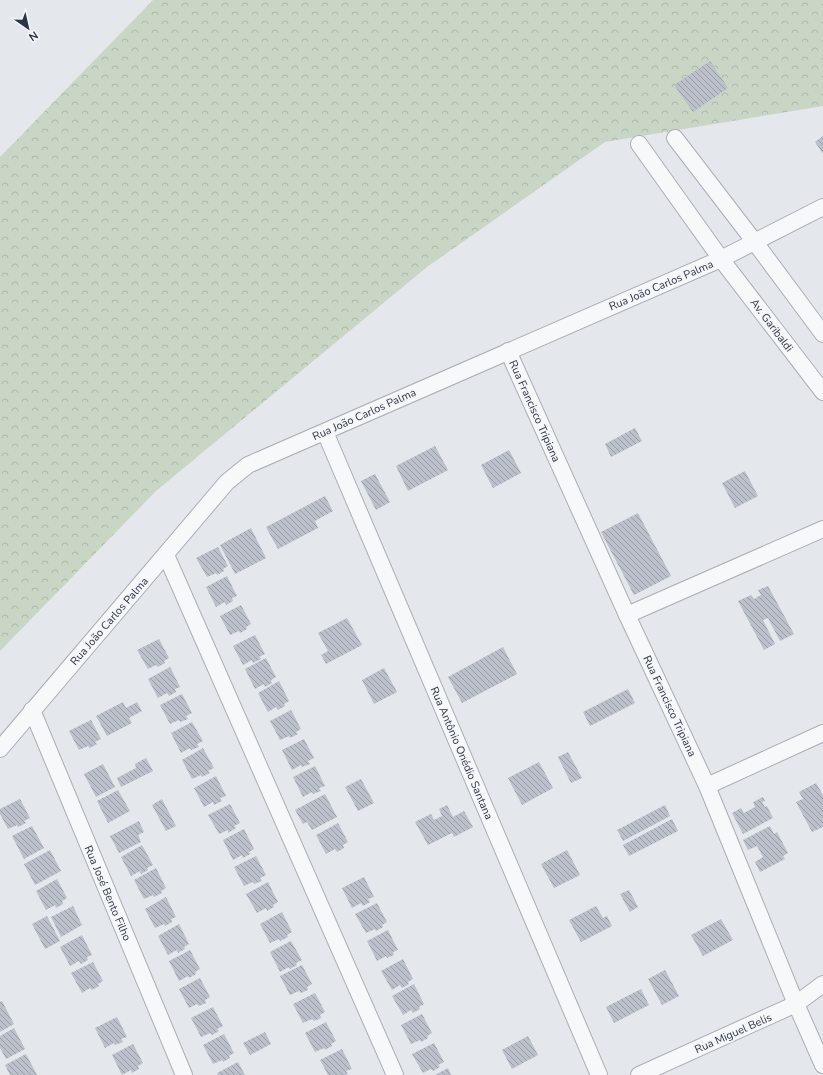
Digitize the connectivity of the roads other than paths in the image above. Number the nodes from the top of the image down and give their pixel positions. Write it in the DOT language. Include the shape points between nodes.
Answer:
graph roads {
  1 [pos="675,138"];
  2 [pos="639,144"];
  3 [pos="823,207"];
  4 [pos="754,241"];
  5 [pos="721,258"];
  6 [pos="823,334"];
  7 [pos="508,351"];
  8 [pos="823,392"];
  9 [pos="325,432"];
  10 [pos="823,529"];
  11 [pos="166,555"];
  12 [pos="627,616"];
  13 [pos="32,710"];
  14 [pos="823,733"];
  15 [pos="0,749"];
  16 [pos="707,786"];
  17 [pos="823,984"];
  18 [pos="796,1004"];
  19 [pos="823,1065"];
  20 [pos="184,1075"];
  21 [pos="396,1075"];
  22 [pos="599,1075"];
  23 [pos="639,1075"];
  1 -- 4 [label="street"];
  2 -- 5 [label="street, Av. Garibaldi"];
  3 -- 4 [label="street, Rua João Carlos Palma"];
  4 -- 5 [label="street, Rua João Carlos Palma"];
  4 -- 6 [label="street"];
  5 -- 7 [label="street, Rua João Carlos Palma"];
  5 -- 8 [label="street, Av. Garibaldi"];
  7 -- 9 [label="street, Rua João Carlos Palma"];
  7 -- 12 [label="street, Rua Francisco Tripiana"];
  9 -- 11 [label="street, Rua João Carlos Palma" via="248,465 227,482"];
  9 -- 22 [label="street, Rua Antônio Onédio Santana"];
  10 -- 12 [label="street"];
  11 -- 13 [label="street, Rua João Carlos Palma"];
  11 -- 21 [label="street"];
  12 -- 16 [label="street, Rua Francisco Tripiana"];
  13 -- 15 [label="street, Rua João Carlos Palma"];
  13 -- 20 [label="street, Rua José Bento Filho"];
  14 -- 16 [label="street"];
  16 -- 18 [label="street, Rua Francisco Tripiana"];
  17 -- 18 [label="street, Rua Miguel Belis"];
  18 -- 19 [label="street, Rua Francisco Tripiana"];
  18 -- 23 [label="street, Rua Miguel Belis"];
}
